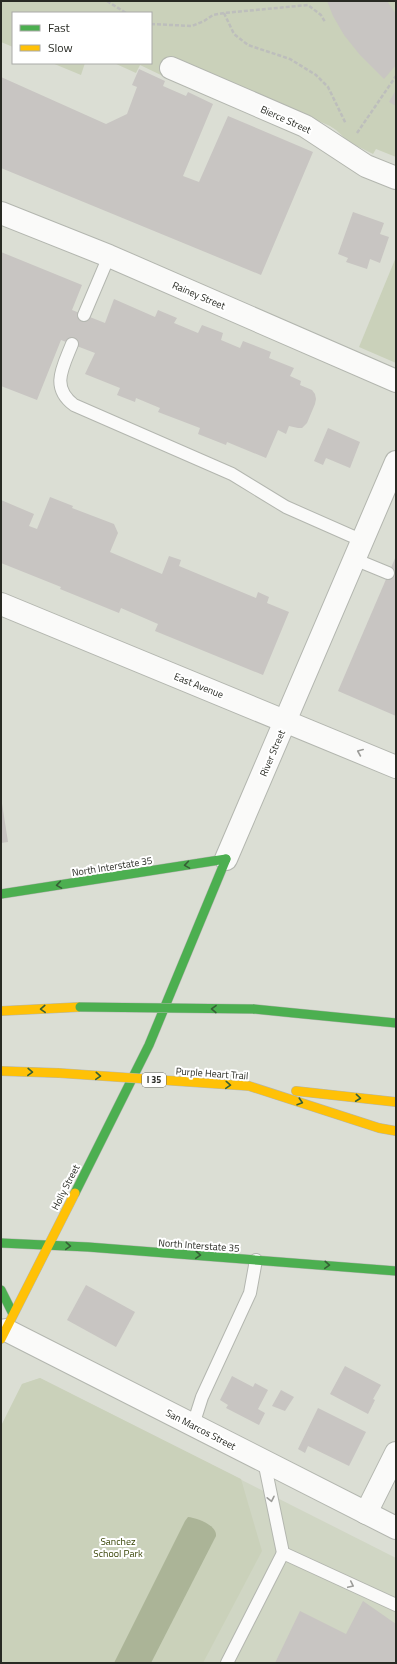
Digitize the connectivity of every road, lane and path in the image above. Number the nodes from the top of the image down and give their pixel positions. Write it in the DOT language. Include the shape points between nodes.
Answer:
graph roads {
  1 [pos="107,1"];
  2 [pos="294,1"];
  3 [pos="295,5"];
  4 [pos="124,12"];
  5 [pos="224,13"];
  6 [pos="325,22"];
  7 [pos="152,24"];
  8 [pos="171,68"];
  9 [pos="396,76"];
  10 [pos="348,146"];
  11 [pos="396,178"];
  12 [pos="1,213"];
  13 [pos="109,256"];
  14 [pos="84,315"];
  15 [pos="72,344"];
  16 [pos="396,381"];
  17 [pos="396,462"];
  18 [pos="358,550"];
  19 [pos="388,574"];
  20 [pos="1,604"];
  21 [pos="286,720"];
  22 [pos="396,767"];
  23 [pos="226,859"];
  24 [pos="1,894"];
  25 [pos="253,1009"];
  26 [pos="3,1011"];
  27 [pos="388,1013"];
  28 [pos="396,1023"];
  29 [pos="150,1045"];
  30 [pos="1,1071"];
  31 [pos="249,1086"];
  32 [pos="396,1102"];
  33 [pos="396,1130"];
  34 [pos="1,1243"];
  35 [pos="49,1244"];
  36 [pos="256,1260"];
  37 [pos="396,1271"];
  38 [pos="1,1290"];
  39 [pos="7,1328"];
  40 [pos="192,1425"];
  41 [pos="396,1453"];
  42 [pos="264,1461"];
  43 [pos="366,1513"];
  44 [pos="396,1528"];
  45 [pos="283,1553"];
  46 [pos="396,1605"];
  47 [pos="228,1663"];
  1 -- 4 [label="path"];
  2 -- 3 [label="path"];
  3 -- 5 [label="path"];
  3 -- 6 [label="path" via="308,5 321,15"];
  5 -- 7 [label="path" via="192,26"];
  5 -- 10 [label="path" via="234,34 248,45 290,60 316,75 328,87"];
  8 -- 10 [label="street, Bierce Street"];
  9 -- 10 [label="path"];
  10 -- 11 [label="street, Bierce Street" via="366,166"];
  12 -- 13 [label="street, Rainey Street"];
  13 -- 14 [label="lane"];
  13 -- 16 [label="street, Rainey Street"];
  15 -- 18 [label="lane" via="59,380 62,391 74,405 232,474"];
  17 -- 18 [label="street, River Street"];
  18 -- 19 [label="lane"];
  18 -- 21 [label="street, River Street"];
  20 -- 21 [label="street, East Avenue"];
  22 -- 21 [label="street, East Avenue, one-way"];
  21 -- 23 [label="street, River Street"];
  23 -- 24 [label="main road, North Interstate 35, one-way"];
  23 -- 29 [label="main road, River Street"];
  25 -- 26 [label="main road, one-way, bridge" via="80,1007"];
  25 -- 27 [label="main road"];
  25 -- 28 [label="main road"];
  29 -- 35 [label="main road, Holly Street"];
  30 -- 31 [label="main road, Purple Heart Trail / I 35, one-way, bridge"];
  31 -- 32 [label="main road, Purple Heart Trail / I 35, one-way"];
  31 -- 33 [label="main road, one-way" via="379,1128"];
  34 -- 35 [label="main road, North Interstate 35"];
  35 -- 36 [label="main road, North Interstate 35, one-way"];
  35 -- 39 [label="main road, Holly Street"];
  36 -- 37 [label="main road, North Interstate 35, one-way"];
  36 -- 40 [label="lane" via="250,1294 202,1397"];
  38 -- 39 [label="main road"];
  39 -- 40 [label="street, San Marcos Street"];
  40 -- 42 [label="street, San Marcos Street"];
  41 -- 43 [label="street"];
  42 -- 43 [label="street, San Marcos Street"];
  42 -- 45 [label="lane, one-way"];
  43 -- 44 [label="street, San Marcos Street"];
  45 -- 46 [label="lane, one-way"];
  45 -- 47 [label="lane"];
}
